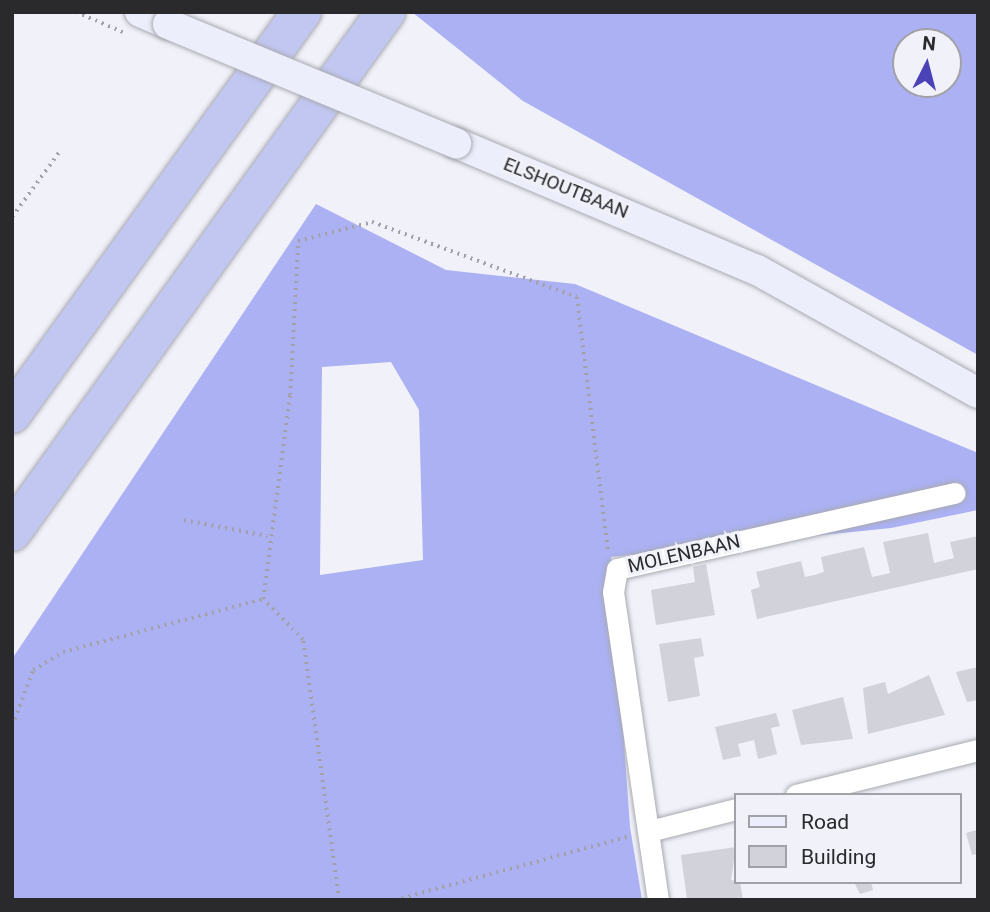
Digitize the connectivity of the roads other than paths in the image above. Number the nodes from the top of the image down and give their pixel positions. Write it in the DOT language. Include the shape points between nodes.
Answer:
graph roads {
  1 [pos="302,12"];
  2 [pos="386,12"];
  3 [pos="133,23"];
  4 [pos="978,393"];
  5 [pos="12,414"];
  6 [pos="955,493"];
  7 [pos="12,532"];
  8 [pos="978,750"];
  9 [pos="804,793"];
  10 [pos="734,810"];
  11 [pos="649,831"];
  12 [pos="658,900"];
  1 -- 5 [label="highway"];
  2 -- 7 [label="highway"];
  3 -- 4 [label="main road, ELSHOUTBAAN, bridge" via="168,24 757,270"];
  6 -- 11 [label="street, MOLENBAAN" via="617,569 613,592"];
  8 -- 9 [label="street"];
  10 -- 11 [label="street"];
  11 -- 12 [label="street, MOLENBAAN"];
}
